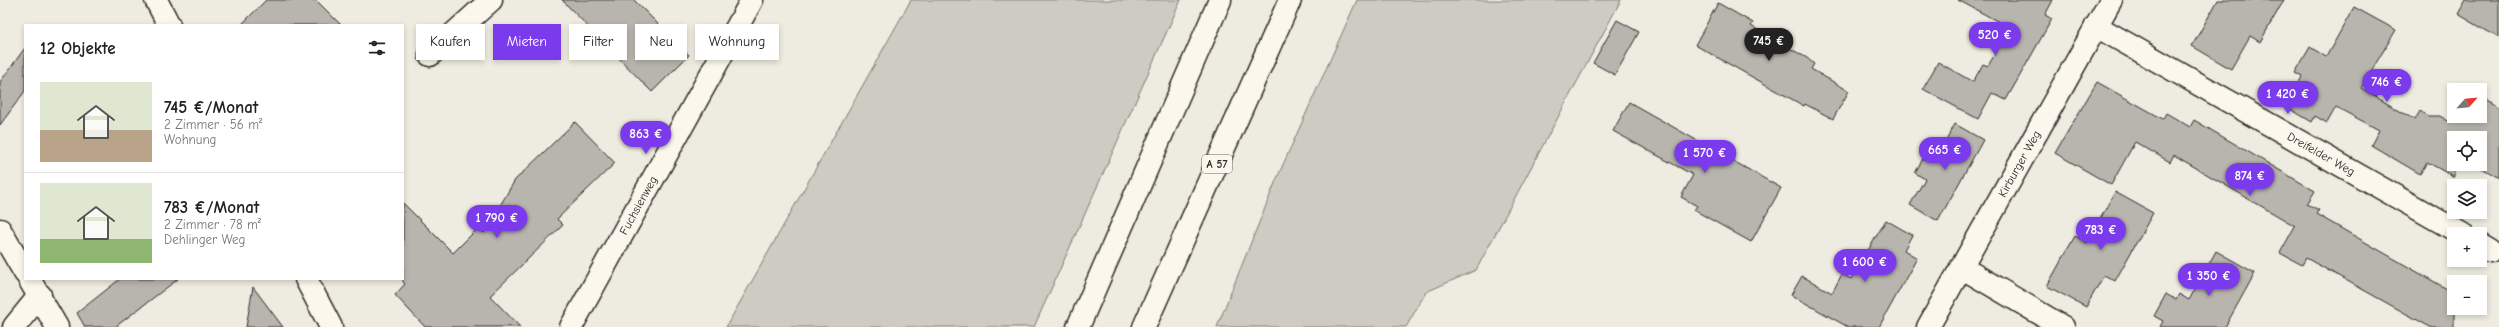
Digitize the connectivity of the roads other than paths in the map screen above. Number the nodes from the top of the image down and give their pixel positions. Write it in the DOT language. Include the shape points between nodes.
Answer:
graph roads {
  1 [pos="156,0"];
  2 [pos="491,0"];
  3 [pos="752,0"];
  4 [pos="1220,0"];
  5 [pos="1290,0"];
  6 [pos="2111,0"];
  7 [pos="168,24"];
  8 [pos="464,24"];
  9 [pos="2096,26"];
  10 [pos="2450,227"];
  11 [pos="0,230"];
  12 [pos="1961,267"];
  13 [pos="24,271"];
  14 [pos="307,280"];
  15 [pos="35,287"];
  16 [pos="14,327"];
  17 [pos="57,327"];
  18 [pos="331,327"];
  19 [pos="571,327"];
  20 [pos="1078,327"];
  21 [pos="1144,327"];
  22 [pos="1928,327"];
  23 [pos="2063,327"];
  1 -- 7 [label="main road"];
  2 -- 8 [label="main road"];
  3 -- 19 [label="main road, Fuchsienweg"];
  4 -- 20 [label="main road"];
  5 -- 21 [label="main road, A 57"];
  6 -- 9 [label="main road, Kirburger Weg"];
  9 -- 10 [label="main road, Dreifelder Weg"];
  9 -- 12 [label="main road, Kirburger Weg"];
  11 -- 13 [label="main road"];
  12 -- 22 [label="main road, Kirburger Weg"];
  12 -- 23 [label="main road"];
  14 -- 18 [label="main road"];
  15 -- 16 [label="main road"];
  15 -- 17 [label="main road"];
}
